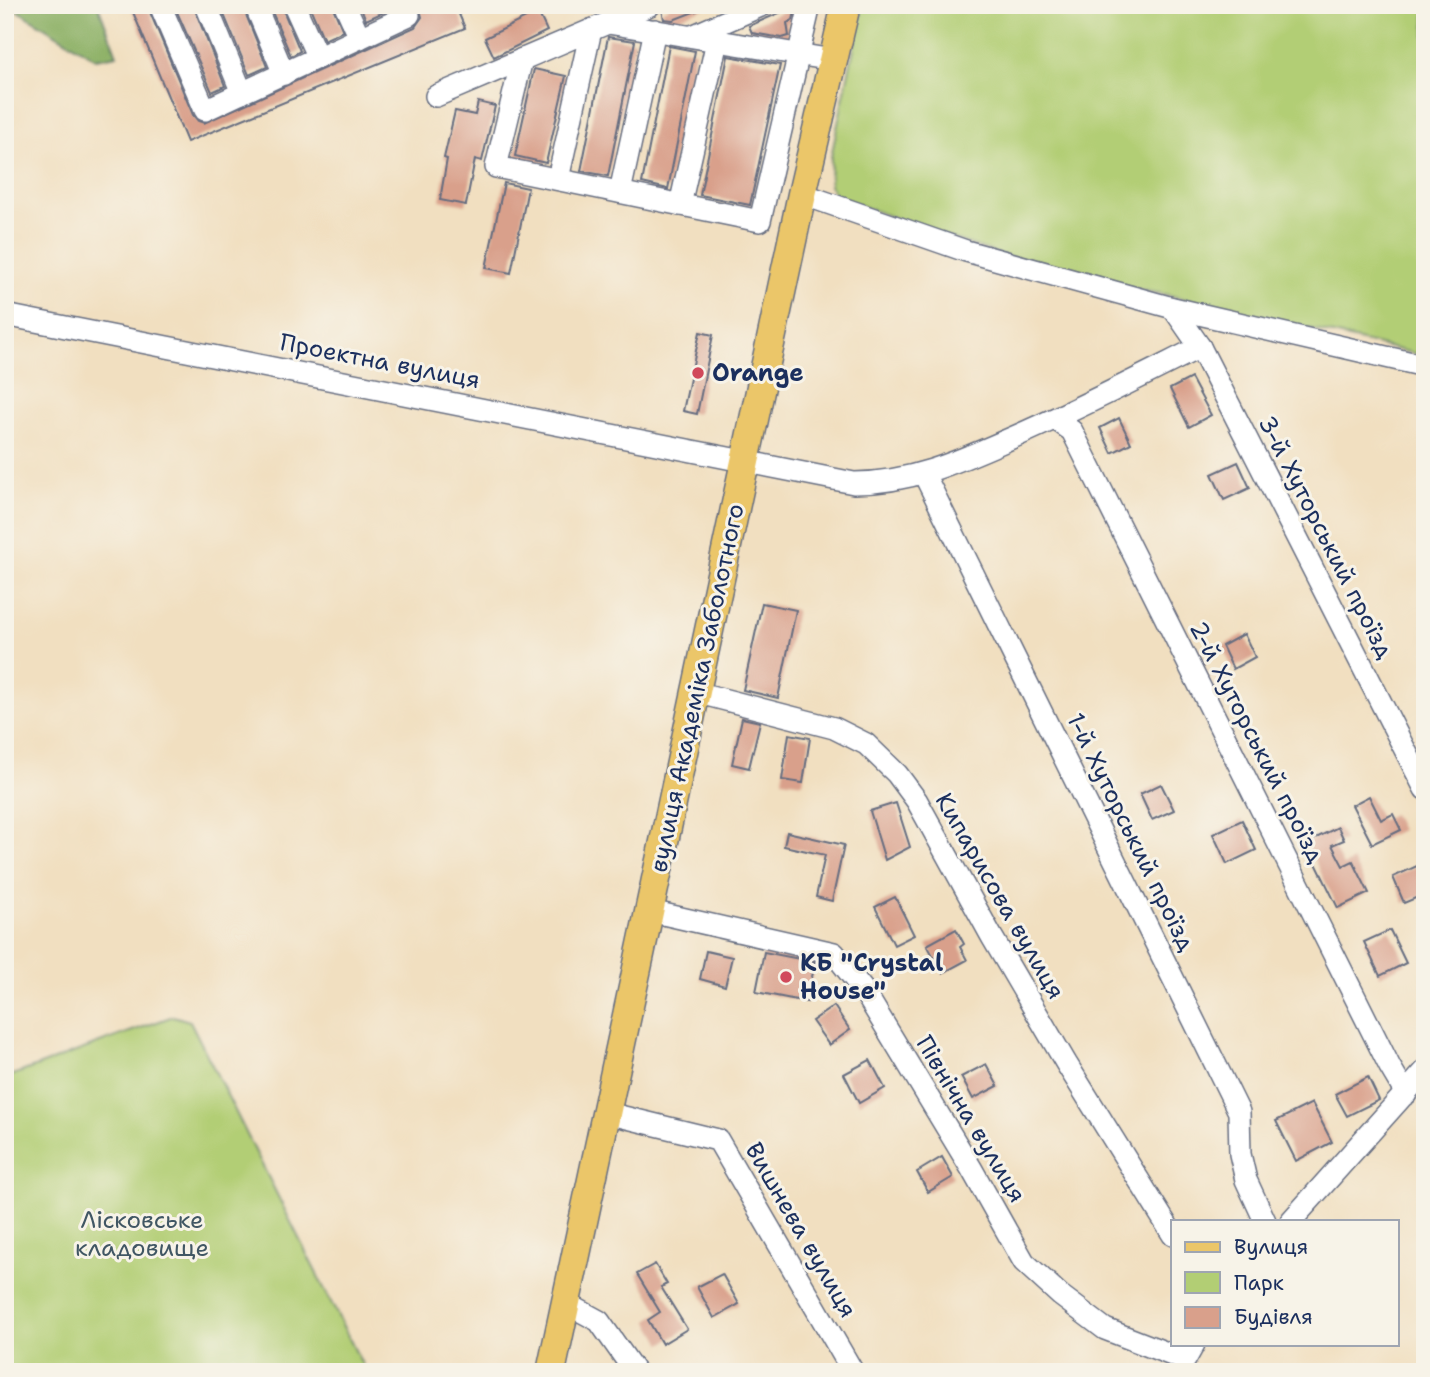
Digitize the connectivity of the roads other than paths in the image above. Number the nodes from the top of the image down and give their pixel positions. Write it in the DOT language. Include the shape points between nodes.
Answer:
graph roads {
  1 [pos="160,5"];
  2 [pos="206,5"];
  3 [pos="255,5"];
  4 [pos="294,5"];
  5 [pos="345,5"];
  6 [pos="405,5"];
  7 [pos="650,5"];
  8 [pos="762,5"];
  9 [pos="810,5"];
  10 [pos="846,5"];
  11 [pos="599,26"];
  12 [pos="655,30"];
  13 [pos="692,36"];
  14 [pos="360,38"];
  15 [pos="717,41"];
  16 [pos="798,54"];
  17 [pos="318,58"];
  18 [pos="522,59"];
  19 [pos="833,60"];
  20 [pos="284,74"];
  21 [pos="242,93"];
  22 [pos="436,96"];
  23 [pos="558,179"];
  24 [pos="620,192"];
  25 [pos="802,194"];
  26 [pos="680,205"];
  27 [pos="1173,308"];
  28 [pos="5,315"];
  29 [pos="1199,347"];
  30 [pos="1425,366"];
  31 [pos="1055,419"];
  32 [pos="744,461"];
  33 [pos="924,474"];
  34 [pos="695,692"];
  35 [pos="1425,789"];
  36 [pos="650,911"];
  37 [pos="1425,1071"];
  38 [pos="1406,1094"];
  39 [pos="607,1113"];
  40 [pos="1265,1220"];
  41 [pos="1292,1220"];
  42 [pos="1171,1232"];
  43 [pos="564,1302"];
  44 [pos="1193,1346"];
  45 [pos="551,1372"];
  46 [pos="635,1372"];
  47 [pos="853,1372"];
  1 -- 21 [label="street" via="205,110"];
  2 -- 21 [label="street"];
  3 -- 20 [label="street"];
  4 -- 17 [label="street"];
  5 -- 14 [label="street"];
  6 -- 14 [label="street" via="409,15"];
  7 -- 11 [label="street"];
  8 -- 13 [label="street"];
  9 -- 16 [label="street"];
  10 -- 19 [label="main road, вулиця Академіка Заболотного"];
  11 -- 12 [label="street"];
  11 -- 18 [label="street"];
  11 -- 23 [label="street"];
  12 -- 13 [label="street"];
  12 -- 24 [label="street"];
  13 -- 15 [label="street"];
  14 -- 17 [label="street"];
  15 -- 16 [label="street"];
  15 -- 26 [label="street"];
  16 -- 19 [label="street"];
  16 -- 26 [label="street" via="760,221"];
  17 -- 20 [label="street"];
  18 -- 22 [label="street"];
  18 -- 23 [label="street" via="496,167"];
  19 -- 25 [label="main road, вулиця Академіка Заболотного"];
  20 -- 21 [label="street"];
  23 -- 24 [label="street"];
  24 -- 26 [label="street"];
  25 -- 27 [label="street" via="966,251"];
  25 -- 32 [label="main road, вулиця Академіка Заболотного"];
  27 -- 29 [label="street, 3-й Хуторський проїзд"];
  27 -- 30 [label="street"];
  28 -- 32 [label="street, Проектна вулиця"];
  29 -- 31 [label="street, Проектна вулиця"];
  29 -- 35 [label="street, 3-й Хуторський проїзд"];
  31 -- 33 [label="street, Проектна вулиця"];
  31 -- 38 [label="street, 2-й Хуторський проїзд" via="1072,431"];
  32 -- 33 [label="street, Проектна вулиця" via="854,482"];
  32 -- 34 [label="main road, вулиця Академіка Заболотного"];
  33 -- 40 [label="street, 1-й Хуторський проїзд" via="1239,1112 1246,1180"];
  34 -- 36 [label="main road, вулиця Академіка Заболотного"];
  34 -- 42 [label="street, Кипарисова вулиця" via="834,728 866,744 897,774"];
  36 -- 39 [label="main road, вулиця Академіка Заболотного"];
  36 -- 44 [label="street, Північна вулиця" via="834,953 864,991 1024,1262 1105,1329 1185,1360"];
  37 -- 38 [label="street"];
  38 -- 41 [label="street"];
  39 -- 43 [label="main road, вулиця Академіка Заболотного"];
  39 -- 47 [label="street, Вишнева вулиця" via="718,1140"];
  43 -- 45 [label="main road, вулиця Академіка Заболотного"];
  43 -- 46 [label="street" via="599,1321"];
}
